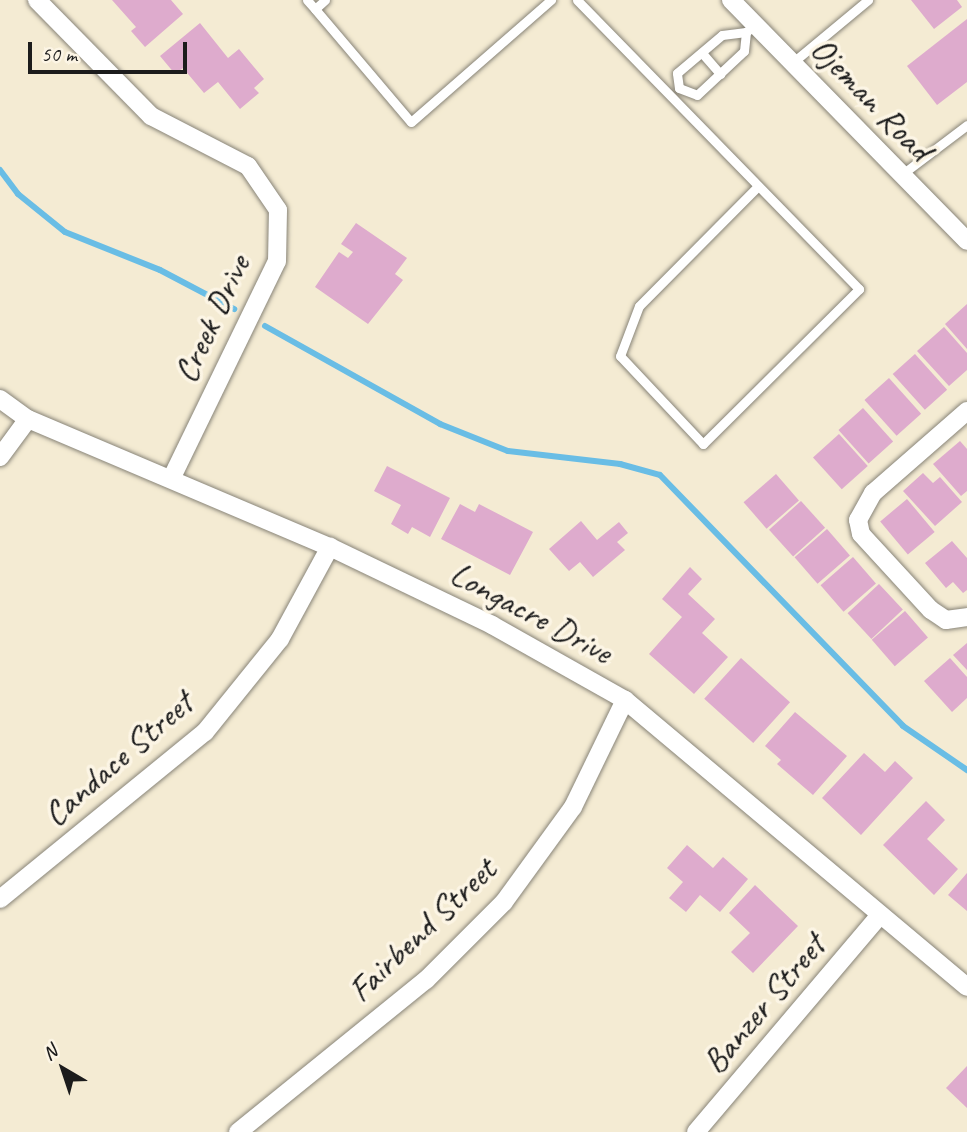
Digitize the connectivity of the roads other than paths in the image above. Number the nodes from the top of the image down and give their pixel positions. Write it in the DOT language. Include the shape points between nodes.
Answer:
graph roads {
  1 [pos="37,0"];
  2 [pos="307,0"];
  3 [pos="325,0"];
  4 [pos="551,0"];
  5 [pos="577,0"];
  6 [pos="868,0"];
  7 [pos="735,1"];
  8 [pos="315,9"];
  9 [pos="751,29"];
  10 [pos="702,53"];
  11 [pos="792,63"];
  12 [pos="720,74"];
  13 [pos="679,88"];
  14 [pos="670,97"];
  15 [pos="967,125"];
  16 [pos="901,175"];
  17 [pos="758,187"];
  18 [pos="967,241"];
  19 [pos="0,399"];
  20 [pos="967,411"];
  21 [pos="28,419"];
  22 [pos="0,457"];
  23 [pos="171,479"];
  24 [pos="330,547"];
  25 [pos="967,617"];
  26 [pos="625,700"];
  27 [pos="0,899"];
  28 [pos="879,916"];
  29 [pos="967,987"];
  30 [pos="238,1132"];
  31 [pos="696,1132"];
  1 -- 23 [label="street, Creek Drive" via="150,116 248,166 278,211 277,261"];
  2 -- 8 [label="lane"];
  3 -- 8 [label="lane"];
  4 -- 8 [label="lane" via="411,122"];
  5 -- 14 [label="lane"];
  6 -- 11 [label="lane"];
  7 -- 9 [label="street, Ojeman Road"];
  9 -- 10 [label="lane" via="722,35"];
  9 -- 11 [label="street, Ojeman Road"];
  9 -- 12 [label="lane" via="744,51"];
  10 -- 12 [label="lane"];
  10 -- 13 [label="lane" via="677,73"];
  11 -- 16 [label="street, Ojeman Road"];
  12 -- 13 [label="lane" via="697,95"];
  13 -- 14 [label="lane"];
  14 -- 17 [label="lane"];
  15 -- 16 [label="lane"];
  16 -- 18 [label="street, Ojeman Road"];
  17 -- 17 [label="lane" via="859,289 703,444 620,356 639,306"];
  19 -- 21 [label="street, Longacre Drive"];
  20 -- 25 [label="street" via="873,493 858,520 861,534 931,610 946,620"];
  21 -- 22 [label="street"];
  21 -- 23 [label="street, Longacre Drive"];
  23 -- 24 [label="street, Longacre Drive"];
  24 -- 26 [label="street, Longacre Drive" via="492,625"];
  24 -- 27 [label="street, Candace Street" via="280,639 205,732"];
  26 -- 28 [label="street, Longacre Drive"];
  26 -- 30 [label="street, Fairbend Street" via="573,807 504,902 426,980"];
  28 -- 29 [label="street, Longacre Drive"];
  28 -- 31 [label="street, Banzer Street"];
}
